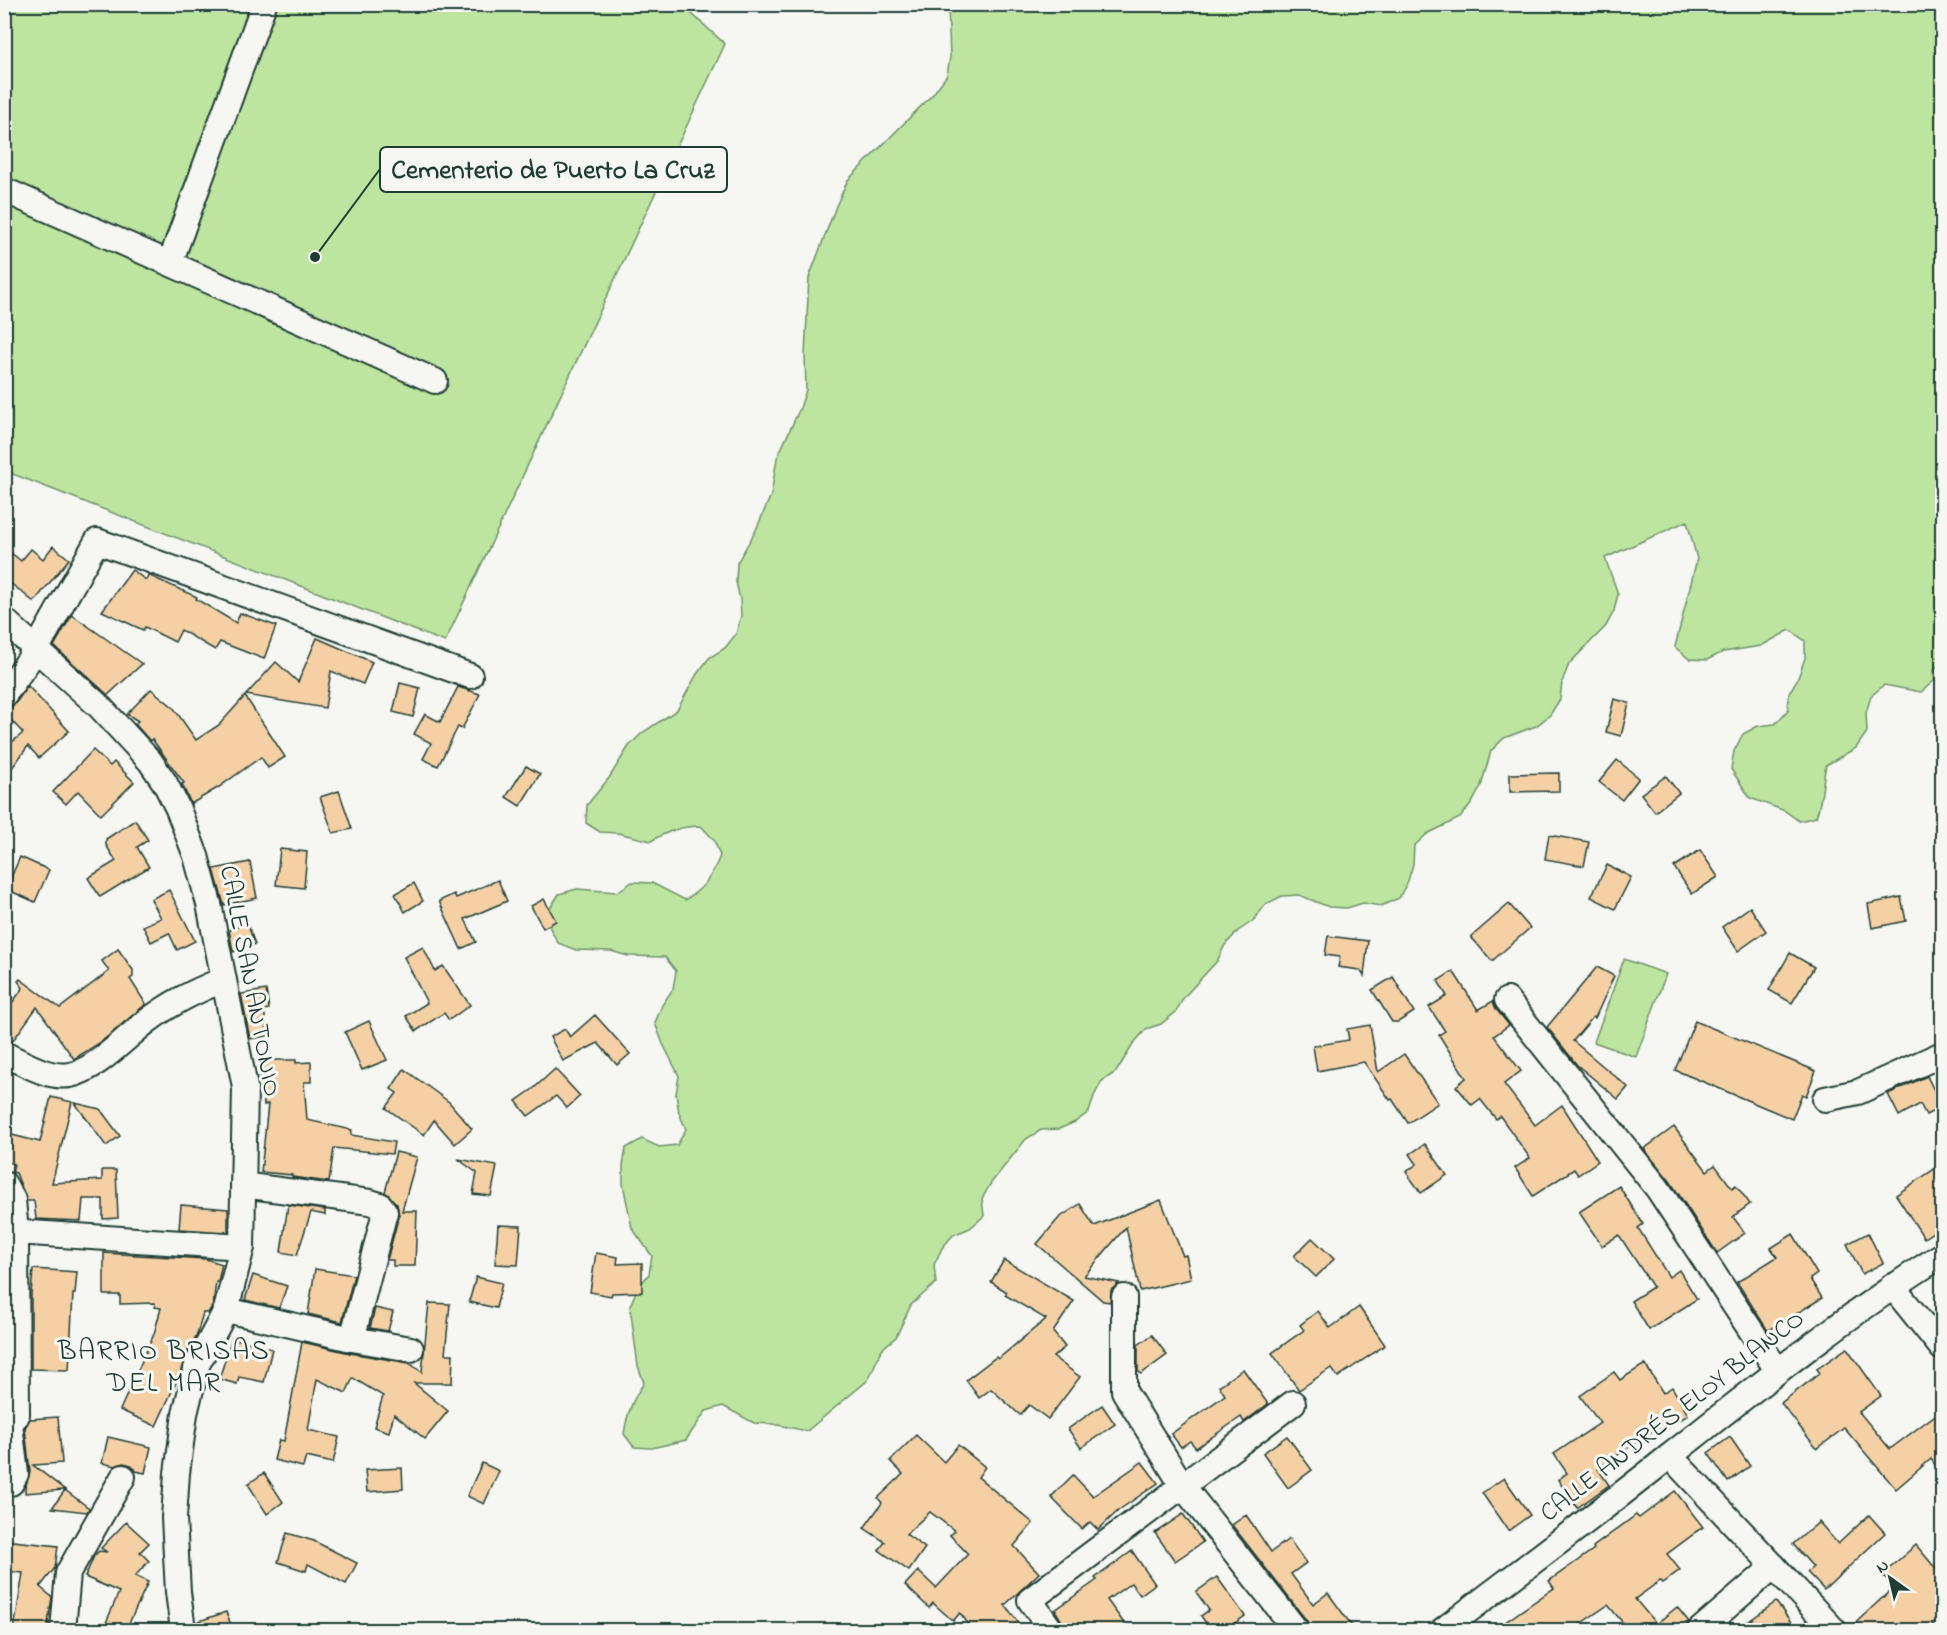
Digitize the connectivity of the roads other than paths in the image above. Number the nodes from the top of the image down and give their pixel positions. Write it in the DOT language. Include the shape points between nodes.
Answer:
graph roads {
  1 [pos="264,4"];
  2 [pos="4,190"];
  3 [pos="170,263"];
  4 [pos="435,381"];
  5 [pos="4,620"];
  6 [pos="36,650"];
  7 [pos="470,676"];
  8 [pos="4,696"];
  9 [pos="223,980"];
  10 [pos="1507,1000"];
  11 [pos="4,1054"];
  12 [pos="1942,1054"];
  13 [pos="1825,1099"];
  14 [pos="4,1184"];
  15 [pos="243,1185"];
  16 [pos="16,1232"];
  17 [pos="242,1247"];
  18 [pos="1942,1255"];
  19 [pos="1892,1286"];
  20 [pos="1124,1296"];
  21 [pos="226,1310"];
  22 [pos="352,1339"];
  23 [pos="1942,1348"];
  24 [pos="411,1349"];
  25 [pos="1777,1370"];
  26 [pos="1293,1403"];
  27 [pos="7,1426"];
  28 [pos="1670,1456"];
  29 [pos="123,1477"];
  30 [pos="4,1484"];
  31 [pos="1182,1485"];
  32 [pos="1774,1566"];
  33 [pos="63,1630"];
  34 [pos="183,1630"];
  35 [pos="1051,1630"];
  36 [pos="1296,1630"];
  37 [pos="1443,1630"];
  38 [pos="1700,1630"];
  39 [pos="1834,1630"];
  1 -- 3 [label="street"];
  2 -- 3 [label="street"];
  3 -- 4 [label="street"];
  5 -- 6 [label="street, CALLE SAN ANTONIO"];
  6 -- 7 [label="street" via="97,541"];
  6 -- 8 [label="street"];
  6 -- 9 [label="street, CALLE SAN ANTONIO" via="100,707 165,783 196,856"];
  9 -- 11 [label="street" via="173,1003 107,1054 70,1075 51,1075"];
  9 -- 15 [label="street, CALLE SAN ANTONIO" via="245,1087"];
  10 -- 25 [label="street" via="1658,1189"];
  12 -- 13 [label="street" via="1858,1092"];
  14 -- 16 [label="street" via="13,1200"];
  15 -- 17 [label="street, CALLE SAN ANTONIO"];
  15 -- 22 [label="street" via="370,1202 380,1205 385,1212"];
  16 -- 17 [label="street"];
  16 -- 27 [label="street" via="16,1415"];
  17 -- 21 [label="street, CALLE SAN ANTONIO"];
  18 -- 19 [label="street, CALLE ANDRÉS ELOY BLANCO"];
  19 -- 23 [label="street"];
  19 -- 25 [label="street, CALLE ANDRÉS ELOY BLANCO"];
  20 -- 31 [label="street" via="1124,1391"];
  21 -- 22 [label="street"];
  21 -- 34 [label="street, CALLE SAN ANTONIO" via="197,1365 184,1414 174,1518"];
  22 -- 24 [label="street"];
  25 -- 28 [label="street, CALLE ANDRÉS ELOY BLANCO"];
  26 -- 31 [label="street"];
  27 -- 30 [label="street" via="16,1474 11,1483"];
  28 -- 32 [label="street"];
  28 -- 37 [label="street, CALLE ANDRÉS ELOY BLANCO"];
  29 -- 33 [label="street" via="68,1573"];
  31 -- 35 [label="street" via="1030,1600"];
  31 -- 36 [label="street"];
  32 -- 38 [label="street"];
  32 -- 39 [label="street"];
}
